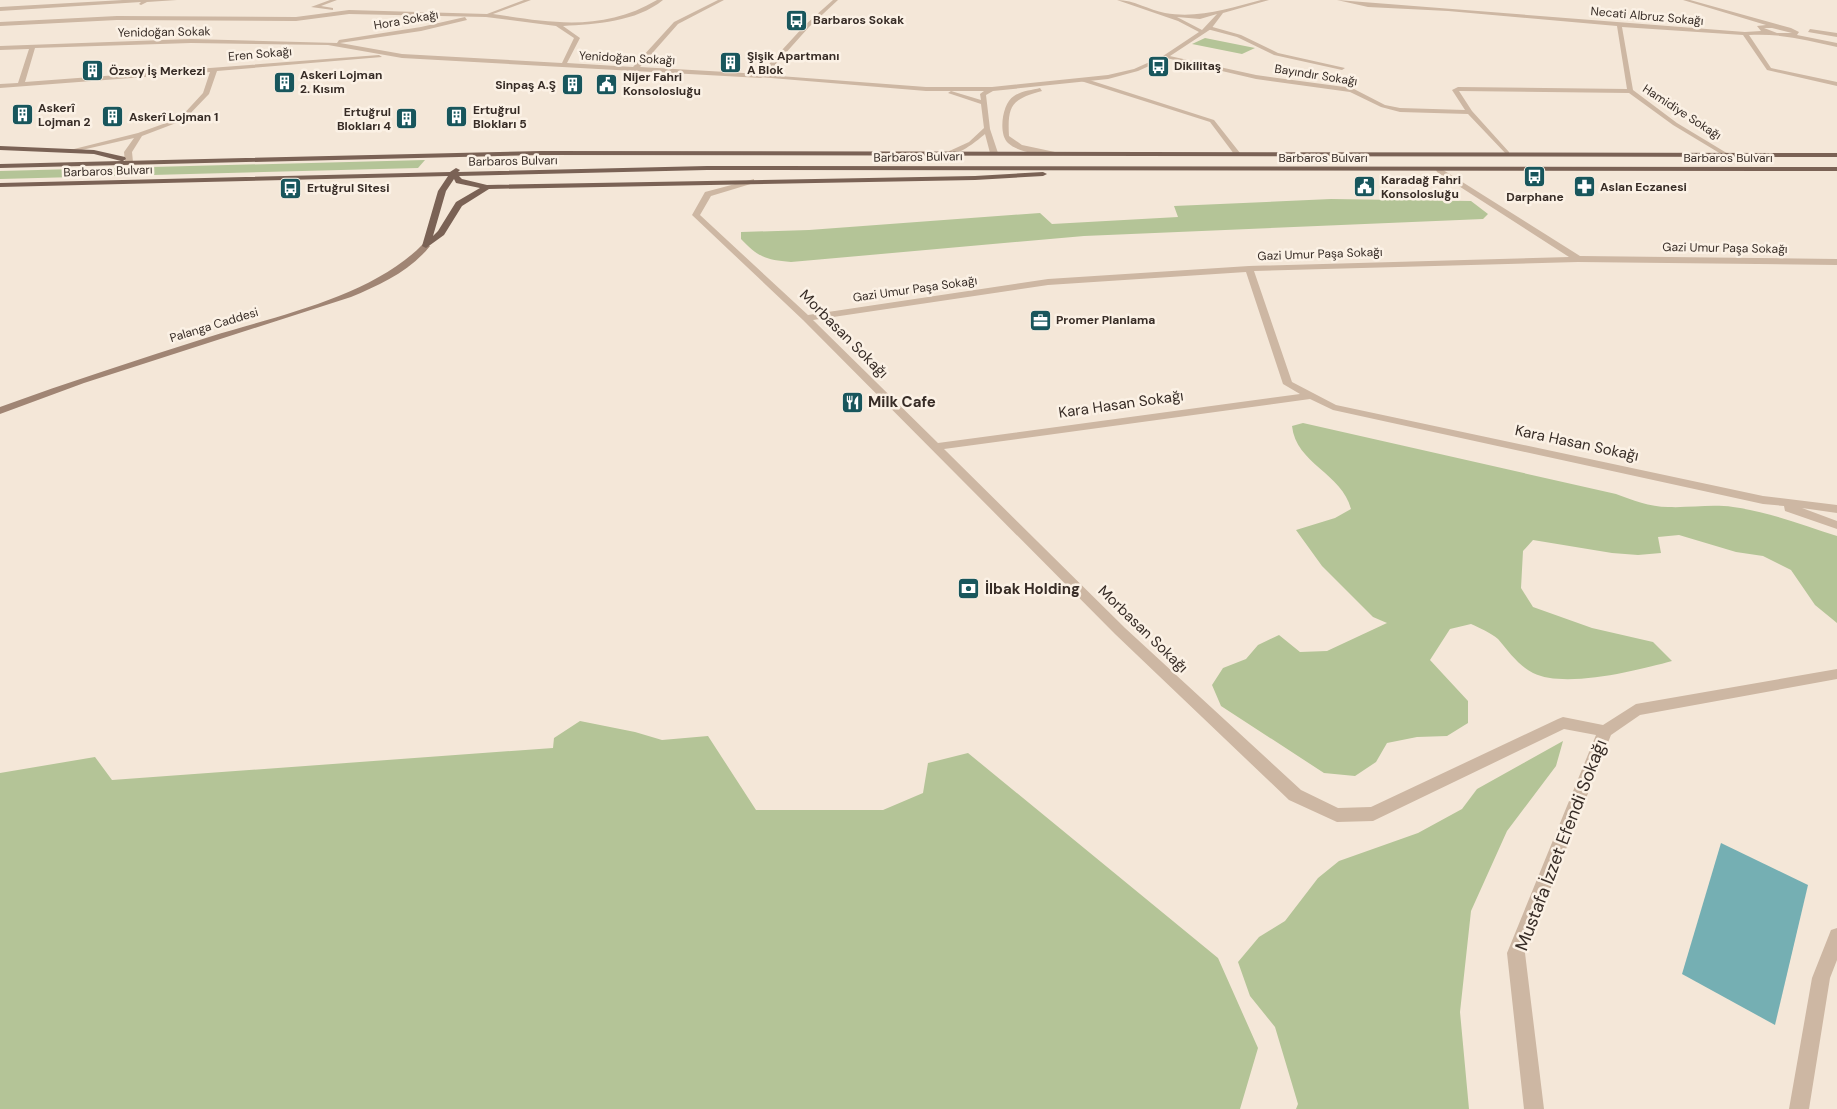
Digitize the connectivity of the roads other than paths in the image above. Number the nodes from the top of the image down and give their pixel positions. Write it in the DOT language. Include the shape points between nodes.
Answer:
graph roads {
  1 [pos="175,0"];
  2 [pos="334,0"];
  3 [pos="529,0"];
  4 [pos="661,0"];
  5 [pos="722,0"];
  6 [pos="836,0"];
  7 [pos="1119,0"];
  8 [pos="1267,0"];
  9 [pos="1339,0"];
  10 [pos="1685,0"];
  11 [pos="147,1"];
  12 [pos="0,9"];
  13 [pos="349,12"];
  14 [pos="1221,13"];
  15 [pos="1736,14"];
  16 [pos="486,15"];
  17 [pos="1166,15"];
  18 [pos="117,18"];
  19 [pos="599,22"];
  20 [pos="0,24"];
  21 [pos="557,25"];
  22 [pos="1618,25"];
  23 [pos="1761,26"];
  24 [pos="1779,26"];
  25 [pos="1209,28"];
  26 [pos="1202,32"];
  27 [pos="1769,32"];
  28 [pos="1793,33"];
  29 [pos="1745,34"];
  30 [pos="1837,35"];
  31 [pos="577,38"];
  32 [pos="328,43"];
  33 [pos="1837,45"];
  34 [pos="33,46"];
  35 [pos="0,48"];
  36 [pos="402,56"];
  37 [pos="1165,57"];
  38 [pos="563,66"];
  39 [pos="1342,68"];
  40 [pos="214,70"];
  41 [pos="635,70"];
  42 [pos="760,76"];
  43 [pos="1083,80"];
  44 [pos="21,84"];
  45 [pos="1837,84"];
  46 [pos="0,86"];
  47 [pos="926,88"];
  48 [pos="992,89"];
  49 [pos="1630,91"];
  50 [pos="984,103"];
  51 [pos="1470,112"];
  52 [pos="987,129"];
  53 [pos="140,135"];
  54 [pos="0,148"];
  55 [pos="73,150"];
  56 [pos="668,152"];
  57 [pos="885,153"];
  58 [pos="948,153"];
  59 [pos="994,153"];
  60 [pos="1053,153"];
  61 [pos="1236,153"];
  62 [pos="1508,153"];
  63 [pos="1837,155"];
  64 [pos="1728,156"];
  65 [pos="129,162"];
  66 [pos="0,166"];
  67 [pos="1019,167"];
  68 [pos="1089,168"];
  69 [pos="902,169"];
  70 [pos="1837,169"];
  71 [pos="1440,170"];
  72 [pos="453,173"];
  73 [pos="877,178"];
  74 [pos="753,180"];
  75 [pos="0,185"];
  76 [pos="487,187"];
  77 [pos="426,246"];
  78 [pos="1578,259"];
  79 [pos="1837,262"];
  80 [pos="1249,269"];
  81 [pos="806,318"];
  82 [pos="1312,396"];
  83 [pos="0,411"];
  84 [pos="934,447"];
  85 [pos="1763,500"];
  86 [pos="1837,509"];
  87 [pos="1837,525"];
  88 [pos="1837,674"];
  89 [pos="1605,731"];
  90 [pos="1837,936"];
  91 [pos="1534,1109"];
  92 [pos="1799,1109"];
  1 -- 11 [label="street"];
  2 -- 13 [label="street" via="314,7"];
  3 -- 16 [label="street"];
  4 -- 19 [label="street" via="645,11"];
  5 -- 41 [label="street" via="676,23"];
  6 -- 42 [label="street"];
  7 -- 17 [label="street"];
  8 -- 14 [label="street"];
  9 -- 22 [label="street, Necati Albruz Sokağı" via="1368,6 1448,9"];
  10 -- 15 [label="street"];
  11 -- 12 [label="street"];
  11 -- 18 [label="street"];
  13 -- 16 [label="street"];
  13 -- 18 [label="street" via="296,19"];
  14 -- 17 [label="street" via="1200,17"];
  14 -- 25 [label="street"];
  15 -- 23 [label="street"];
  15 -- 24 [label="street"];
  16 -- 21 [label="street"];
  16 -- 32 [label="street, Hora Sokağı"];
  17 -- 26 [label="street" via="1187,22"];
  18 -- 20 [label="street"];
  19 -- 21 [label="street"];
  19 -- 31 [label="street"];
  21 -- 31 [label="street"];
  22 -- 29 [label="street, Necati Albruz Sokağı"];
  22 -- 49 [label="street, Hamidiye Sokağı"];
  23 -- 24 [label="street"];
  23 -- 27 [label="street" via="1760,29"];
  24 -- 28 [label="street"];
  25 -- 26 [label="street"];
  25 -- 39 [label="street" via="1239,36 1276,54"];
  26 -- 37 [label="street"];
  27 -- 28 [label="street, Necati Albruz Sokağı"];
  27 -- 29 [label="street, Necati Albruz Sokağı"];
  28 -- 30 [label="street"];
  28 -- 33 [label="street"];
  29 -- 45 [label="street" via="1769,69"];
  31 -- 38 [label="street"];
  32 -- 34 [label="street, Yenidoğan Sokak" via="191,41"];
  32 -- 36 [label="street, Yenidoğan Sokağı"];
  34 -- 35 [label="street, Yenidoğan Sokak"];
  34 -- 44 [label="street"];
  36 -- 38 [label="street, Yenidoğan Sokağı"];
  36 -- 40 [label="street, Eren Sokağı"];
  37 -- 43 [label="street" via="1122,74"];
  37 -- 51 [label="street, Bayındır Sokağı" via="1256,77 1352,90 1383,106 1400,110"];
  38 -- 41 [label="street, Yenidoğan Sokağı"];
  40 -- 44 [label="street, Eren Sokağı"];
  40 -- 53 [label="street" via="206,94 182,119"];
  41 -- 42 [label="street, Yenidoğan Sokağı"];
  42 -- 47 [label="street, Yenidoğan Sokağı"];
  43 -- 48 [label="street"];
  43 -- 60 [label="street" via="1029,93 1008,104 1006,136 1010,141 1026,149"];
  43 -- 61 [label="street" via="1212,121"];
  44 -- 46 [label="street, Eren Sokağı"];
  47 -- 48 [label="street"];
  47 -- 50 [label="street"];
  48 -- 50 [label="street" via="983,94"];
  49 -- 51 [label="street" via="1454,90"];
  49 -- 64 [label="street, Hamidiye Sokağı" via="1675,124"];
  50 -- 52 [label="street"];
  51 -- 62 [label="street"];
  52 -- 58 [label="street" via="971,143"];
  52 -- 59 [label="street"];
  53 -- 55 [label="street"];
  53 -- 65 [label="street" via="128,152"];
  54 -- 55 [label="main road"];
  55 -- 65 [label="main road" via="116,156"];
  56 -- 57 [label="main road, Barbaros Bulvarı"];
  56 -- 65 [label="main road, Barbaros Bulvarı"];
  56 -- 72 [label="main road" via="622,159 476,162 466,163"];
  57 -- 58 [label="main road, Barbaros Bulvarı"];
  57 -- 69 [label="main road"];
  58 -- 59 [label="main road, Barbaros Bulvarı"];
  59 -- 60 [label="main road, Barbaros Bulvarı"];
  59 -- 67 [label="main road"];
  60 -- 61 [label="main road, Barbaros Bulvarı"];
  61 -- 62 [label="main road, Barbaros Bulvarı"];
  62 -- 64 [label="main road, Barbaros Bulvarı"];
  63 -- 64 [label="main road, Barbaros Bulvarı"];
  65 -- 66 [label="main road, Barbaros Bulvarı"];
  67 -- 68 [label="main road, Barbaros Bulvarı"];
  67 -- 69 [label="main road, Barbaros Bulvarı"];
  68 -- 71 [label="main road, Barbaros Bulvarı"];
  68 -- 73 [label="main road" via="1013,177"];
  69 -- 72 [label="main road, Barbaros Bulvarı" via="716,168"];
  69 -- 73 [label="main road" via="894,175"];
  70 -- 71 [label="main road, Barbaros Bulvarı"];
  71 -- 78 [label="street"];
  72 -- 75 [label="main road, Barbaros Bulvarı"];
  72 -- 76 [label="main road" via="459,181"];
  72 -- 77 [label="main road" via="442,191"];
  73 -- 74 [label="main road"];
  74 -- 76 [label="main road"];
  74 -- 81 [label="street, Morbasan Sokağı" via="708,194 696,215"];
  76 -- 77 [label="main road" via="459,204 441,233"];
  77 -- 83 [label="main road, Palanga Caddesi" via="402,268 366,288 80,381"];
  78 -- 79 [label="street, Gazi Umur Paşa Sokağı"];
  78 -- 80 [label="street, Gazi Umur Paşa Sokağı"];
  80 -- 81 [label="street, Gazi Umur Paşa Sokağı" via="1048,282"];
  80 -- 82 [label="street, Kara Hasan Sokağı" via="1288,384"];
  81 -- 84 [label="street, Morbasan Sokağı"];
  82 -- 84 [label="street, Kara Hasan Sokağı"];
  82 -- 85 [label="street, Kara Hasan Sokağı" via="1333,406"];
  84 -- 89 [label="street, Morbasan Sokağı" via="1120,631 1295,795 1337,814 1373,814 1564,723"];
  85 -- 86 [label="street, Kara Hasan Sokağı"];
  85 -- 87 [label="street"];
  88 -- 89 [label="street, Mustafa İzzet Efendi Sokağı" via="1636,710"];
  89 -- 91 [label="street, Mustafa İzzet Efendi Sokağı" via="1516,953"];
  90 -- 92 [label="street" via="1821,978"];
}
